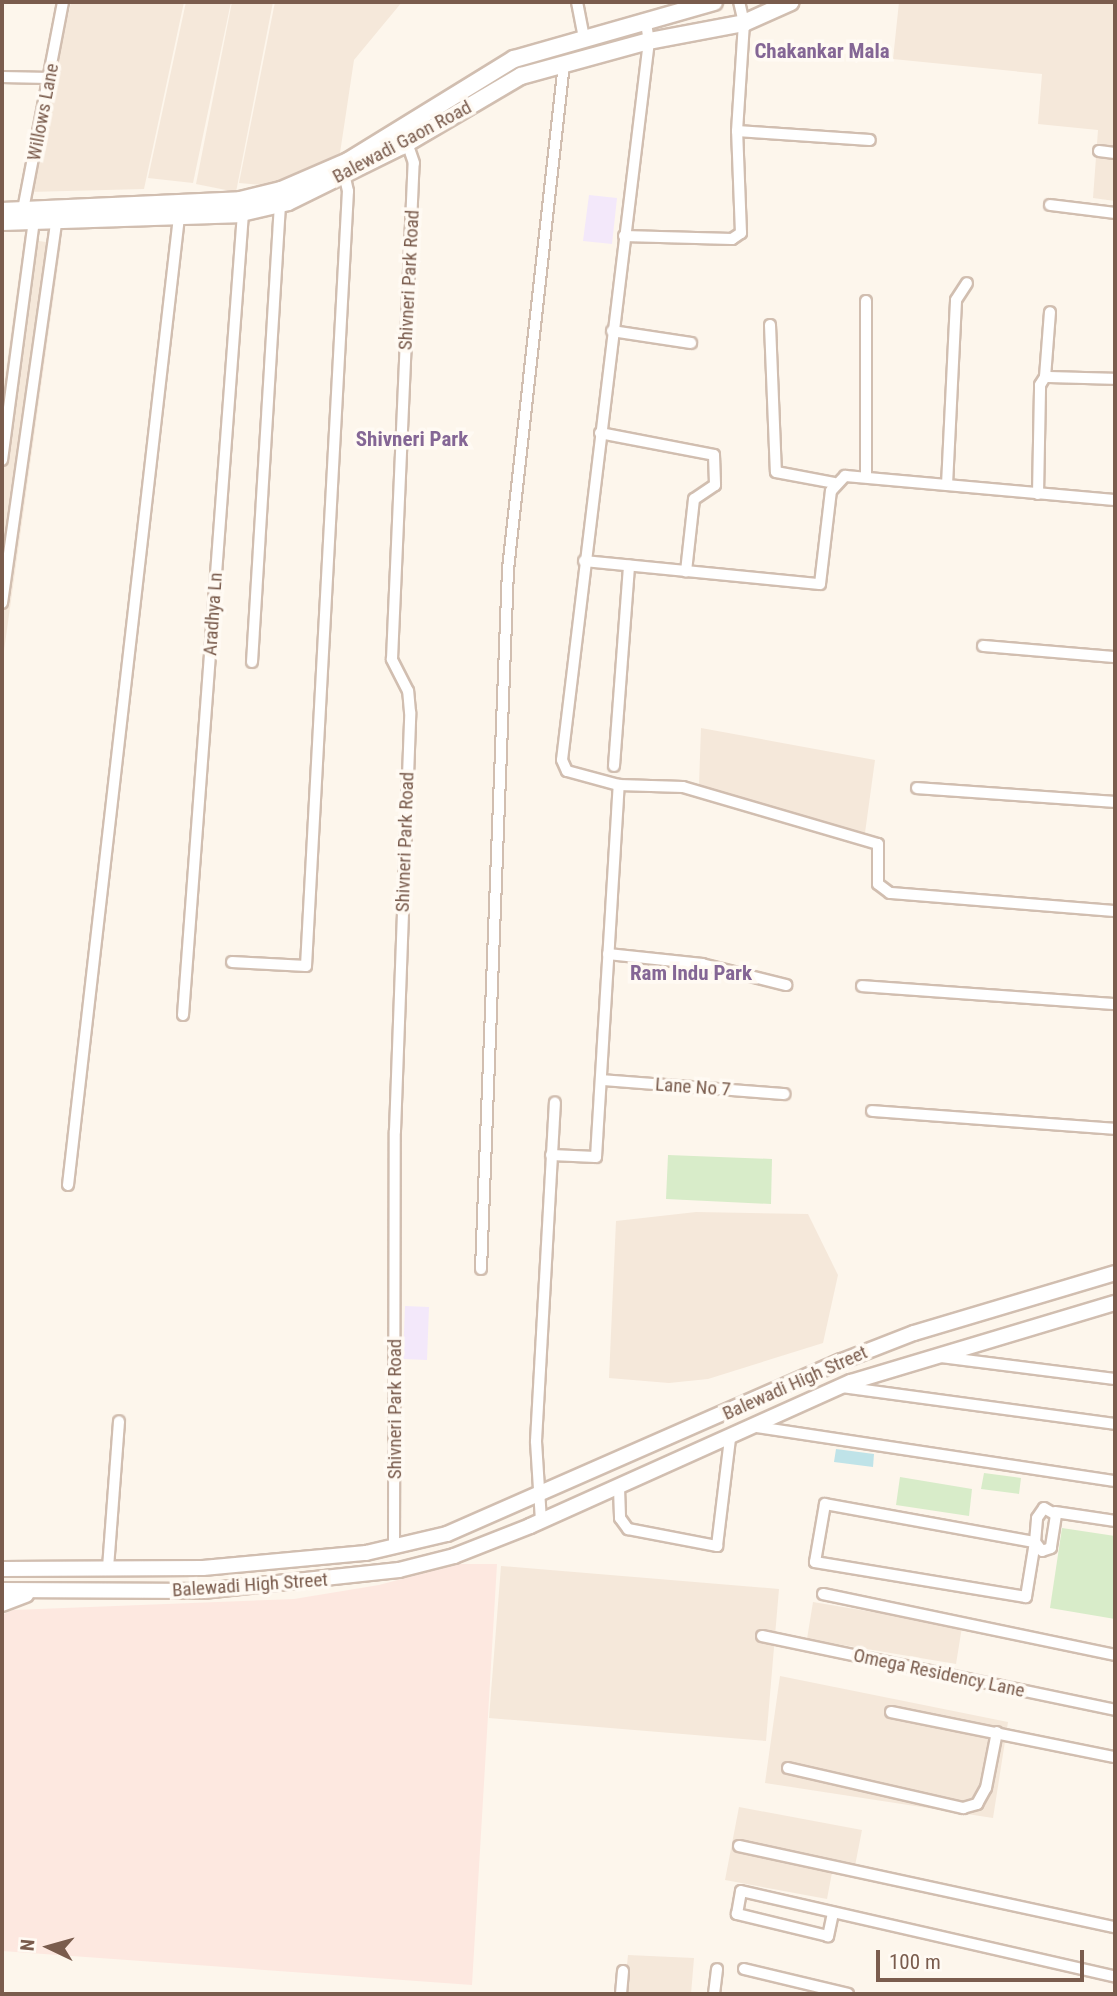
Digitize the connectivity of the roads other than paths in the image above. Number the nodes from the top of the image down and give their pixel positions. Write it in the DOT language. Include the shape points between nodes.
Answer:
graph roads {
  1 [pos="63,2"];
  2 [pos="577,2"];
  3 [pos="714,2"];
  4 [pos="739,2"];
  5 [pos="791,2"];
  6 [pos="646,23"];
  7 [pos="744,23"];
  8 [pos="584,39"];
  9 [pos="649,41"];
  10 [pos="564,64"];
  11 [pos="2,77"];
  12 [pos="50,78"];
  13 [pos="737,131"];
  14 [pos="870,140"];
  15 [pos="407,143"];
  16 [pos="1099,151"];
  17 [pos="1115,153"];
  18 [pos="344,174"];
  19 [pos="280,197"];
  20 [pos="1050,205"];
  21 [pos="2,211"];
  22 [pos="243,213"];
  23 [pos="1115,213"];
  24 [pos="179,217"];
  25 [pos="26,218"];
  26 [pos="2,222"];
  27 [pos="55,222"];
  28 [pos="624,236"];
  29 [pos="32,248"];
  30 [pos="53,251"];
  31 [pos="967,283"];
  32 [pos="866,300"];
  33 [pos="1051,312"];
  34 [pos="771,325"];
  35 [pos="612,331"];
  36 [pos="691,342"];
  37 [pos="1045,377"];
  38 [pos="1115,379"];
  39 [pos="600,433"];
  40 [pos="2,460"];
  41 [pos="866,477"];
  42 [pos="834,483"];
  43 [pos="947,485"];
  44 [pos="1038,494"];
  45 [pos="1115,500"];
  46 [pos="584,561"];
  47 [pos="629,566"];
  48 [pos="685,572"];
  49 [pos="2,603"];
  50 [pos="983,646"];
  51 [pos="1115,657"];
  52 [pos="252,662"];
  53 [pos="614,766"];
  54 [pos="619,785"];
  55 [pos="918,788"];
  56 [pos="1115,802"];
  57 [pos="1115,911"];
  58 [pos="608,954"];
  59 [pos="232,962"];
  60 [pos="786,985"];
  61 [pos="862,986"];
  62 [pos="1115,1004"];
  63 [pos="183,1015"];
  64 [pos="602,1080"];
  65 [pos="784,1094"];
  66 [pos="555,1103"];
  67 [pos="872,1111"];
  68 [pos="1115,1129"];
  69 [pos="551,1155"];
  70 [pos="68,1185"];
  71 [pos="481,1269"];
  72 [pos="1115,1273"];
  73 [pos="1115,1303"];
  74 [pos="929,1355"];
  75 [pos="1115,1379"];
  76 [pos="842,1387"];
  77 [pos="118,1421"];
  78 [pos="1115,1424"];
  79 [pos="757,1427"];
  80 [pos="730,1439"];
  81 [pos="1115,1481"];
  82 [pos="620,1488"];
  83 [pos="537,1497"];
  84 [pos="1055,1512"];
  85 [pos="485,1519"];
  86 [pos="541,1521"];
  87 [pos="1115,1521"];
  88 [pos="493,1540"];
  89 [pos="1035,1542"];
  90 [pos="394,1548"];
  91 [pos="108,1568"];
  92 [pos="2,1569"];
  93 [pos="2,1590"];
  94 [pos="44,1591"];
  95 [pos="823,1594"];
  96 [pos="2,1604"];
  97 [pos="762,1636"];
  98 [pos="1115,1655"];
  99 [pos="1115,1710"];
  100 [pos="891,1712"];
  101 [pos="997,1732"];
  102 [pos="1115,1757"];
  103 [pos="788,1768"];
  104 [pos="739,1846"];
  105 [pos="833,1913"];
  106 [pos="1115,1927"];
  107 [pos="717,1969"];
  108 [pos="744,1969"];
  109 [pos="623,1970"];
  110 [pos="1115,1977"];
  111 [pos="621,1994"];
  112 [pos="714,1994"];
  113 [pos="846,1994"];
  1 -- 12 [label="street, Willows Lane"];
  2 -- 8 [label="street"];
  3 -- 6 [label="main road, Balewadi Gaon Road"];
  4 -- 7 [label="street"];
  5 -- 7 [label="main road, Balewadi Gaon Road"];
  6 -- 8 [label="main road, Balewadi Gaon Road"];
  6 -- 9 [label="street"];
  7 -- 9 [label="main road, Balewadi Gaon Road"];
  7 -- 13 [label="street"];
  8 -- 19 [label="main road, Balewadi Gaon Road" via="514,59 348,161"];
  9 -- 10 [label="main road, Balewadi Gaon Road"];
  9 -- 28 [label="street"];
  10 -- 15 [label="main road, Balewadi Gaon Road" via="521,76"];
  10 -- 71 [label="street" via="508,569"];
  11 -- 12 [label="street"];
  12 -- 25 [label="street, Willows Lane"];
  13 -- 14 [label="street"];
  13 -- 28 [label="street" via="743,226 738,237"];
  15 -- 18 [label="main road, Balewadi Gaon Road"];
  15 -- 90 [label="street, Shivneri Park Road" via="414,163 392,659 408,691 410,712 395,1131"];
  16 -- 17 [label="street"];
  18 -- 19 [label="main road, Balewadi Gaon Road"];
  18 -- 59 [label="street" via="348,191 306,966"];
  19 -- 22 [label="main road, Balewadi Gaon Road"];
  19 -- 25 [label="main road, Balewadi Gaon Road"];
  19 -- 52 [label="street"];
  20 -- 23 [label="street"];
  21 -- 25 [label="main road, Balewadi Gaon Road"];
  22 -- 24 [label="main road, Balewadi Gaon Road"];
  22 -- 63 [label="street, Aradhya Ln"];
  24 -- 27 [label="main road, Balewadi Gaon Road"];
  24 -- 70 [label="street"];
  25 -- 26 [label="main road, Balewadi Gaon Road"];
  25 -- 27 [label="main road, Balewadi Gaon Road"];
  25 -- 29 [label="street, Willows Lane"];
  27 -- 30 [label="street"];
  28 -- 35 [label="street"];
  29 -- 30 [label="street"];
  29 -- 40 [label="street, Willows Lane"];
  30 -- 49 [label="street"];
  31 -- 43 [label="street" via="956,300"];
  32 -- 41 [label="street"];
  33 -- 37 [label="street"];
  34 -- 42 [label="street" via="776,472"];
  35 -- 36 [label="street"];
  35 -- 39 [label="street"];
  37 -- 38 [label="street"];
  37 -- 44 [label="street" via="1040,385"];
  39 -- 46 [label="street"];
  39 -- 48 [label="street" via="714,455 715,485 694,499"];
  41 -- 42 [label="street" via="845,476"];
  41 -- 43 [label="street"];
  42 -- 48 [label="street" via="820,584"];
  43 -- 44 [label="street"];
  44 -- 45 [label="street"];
  46 -- 47 [label="street"];
  46 -- 54 [label="street" via="562,760 575,776"];
  47 -- 48 [label="street"];
  47 -- 53 [label="street"];
  50 -- 51 [label="street"];
  54 -- 57 [label="street" via="683,787 878,844 878,884 890,893"];
  54 -- 58 [label="street"];
  55 -- 56 [label="street"];
  58 -- 60 [label="street" via="702,964"];
  58 -- 64 [label="street"];
  61 -- 62 [label="street"];
  64 -- 65 [label="street, Lane No 7"];
  64 -- 69 [label="street" via="596,1157"];
  66 -- 69 [label="street"];
  67 -- 68 [label="street"];
  69 -- 83 [label="street"];
  72 -- 83 [label="street, Balewadi High Street" via="914,1332"];
  73 -- 74 [label="street, Balewadi High Street"];
  74 -- 75 [label="street"];
  74 -- 76 [label="street, Balewadi High Street"];
  76 -- 78 [label="street"];
  76 -- 79 [label="street, Balewadi High Street"];
  77 -- 91 [label="street"];
  79 -- 80 [label="street, Balewadi High Street"];
  79 -- 81 [label="street"];
  80 -- 82 [label="street, Balewadi High Street"];
  80 -- 82 [label="street" via="717,1546 628,1529 620,1518"];
  82 -- 86 [label="street, Balewadi High Street"];
  83 -- 85 [label="street, Balewadi High Street"];
  83 -- 86 [label="street"];
  84 -- 87 [label="street"];
  84 -- 89 [label="street" via="1040,1511"];
  84 -- 89 [label="street" via="1051,1548 1042,1550"];
  85 -- 88 [label="street"];
  85 -- 90 [label="street, Balewadi High Street"];
  86 -- 88 [label="street, Balewadi High Street"];
  88 -- 94 [label="street, Balewadi High Street" via="454,1556 371,1576 203,1591"];
  89 -- 89 [label="street" via="825,1504 815,1562 1026,1597"];
  90 -- 91 [label="street, Balewadi High Street" via="203,1568"];
  91 -- 92 [label="street, Balewadi High Street"];
  93 -- 94 [label="street, Balewadi High Street"];
  94 -- 96 [label="street"];
  95 -- 98 [label="street"];
  97 -- 99 [label="street, Omega Residency Lane"];
  100 -- 101 [label="street"];
  101 -- 102 [label="street"];
  101 -- 103 [label="street" via="986,1788 977,1804 963,1808"];
  104 -- 106 [label="street"];
  105 -- 105 [label="street" via="741,1891 737,1914 828,1936"];
  105 -- 110 [label="street"];
  107 -- 112 [label="street"];
  108 -- 113 [label="street"];
  109 -- 111 [label="street"];
}
